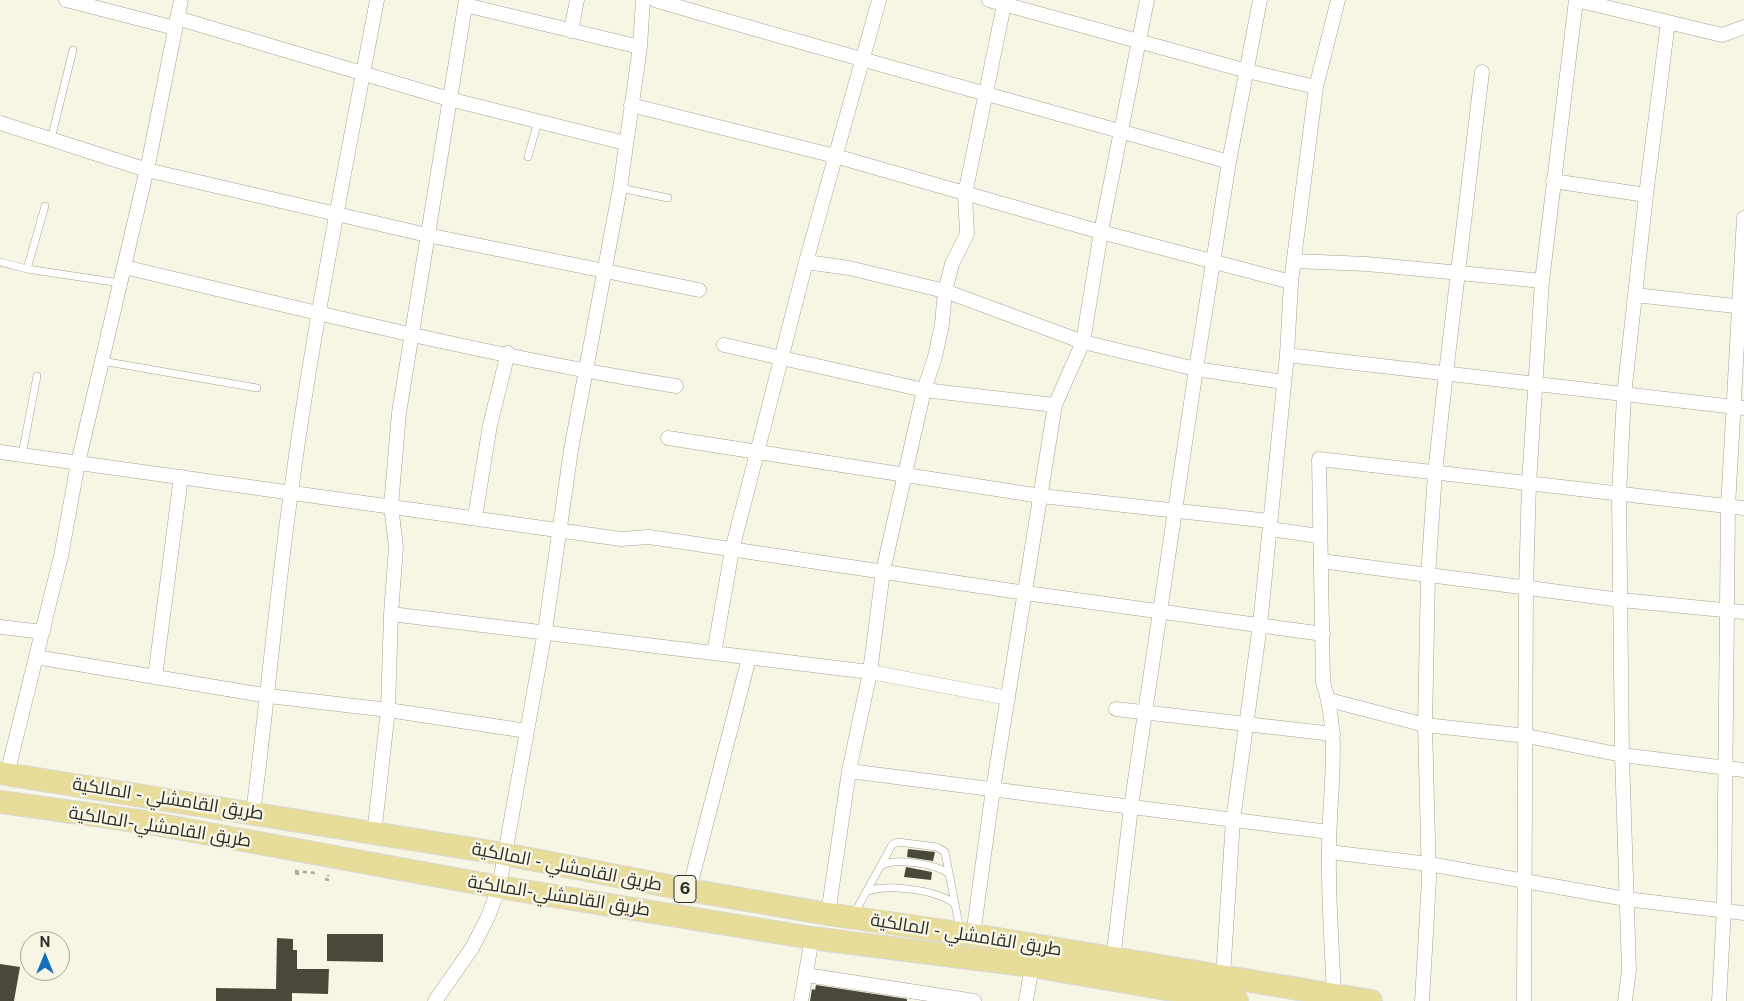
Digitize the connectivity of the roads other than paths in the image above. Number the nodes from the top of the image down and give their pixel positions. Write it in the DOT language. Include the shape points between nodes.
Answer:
graph roads {
  1 [pos="66,0"];
  2 [pos="181,0"];
  3 [pos="378,0"];
  4 [pos="577,0"];
  5 [pos="643,0"];
  6 [pos="654,0"];
  7 [pos="879,0"];
  8 [pos="989,0"];
  9 [pos="1147,0"];
  10 [pos="1260,0"];
  11 [pos="1338,0"];
  12 [pos="1004,2"];
  13 [pos="465,3"];
  14 [pos="1668,22"];
  15 [pos="176,23"];
  16 [pos="1744,27"];
  17 [pos="571,31"];
  18 [pos="1139,41"];
  19 [pos="640,47"];
  20 [pos="73,50"];
  21 [pos="862,61"];
  22 [pos="1247,71"];
  23 [pos="1482,72"];
  24 [pos="363,74"];
  25 [pos="1316,87"];
  26 [pos="986,93"];
  27 [pos="449,99"];
  28 [pos="631,105"];
  29 [pos="538,121"];
  30 [pos="0,124"];
  31 [pos="1123,132"];
  32 [pos="51,139"];
  33 [pos="625,143"];
  34 [pos="835,156"];
  35 [pos="528,157"];
  36 [pos="1229,162"];
  37 [pos="146,170"];
  38 [pos="1554,181"];
  39 [pos="620,188"];
  40 [pos="965,194"];
  41 [pos="1646,195"];
  42 [pos="668,198"];
  43 [pos="45,206"];
  44 [pos="336,214"];
  45 [pos="1744,218"];
  46 [pos="1102,232"];
  47 [pos="427,236"];
  48 [pos="1294,261"];
  49 [pos="0,262"];
  50 [pos="806,262"];
  51 [pos="1213,262"];
  52 [pos="124,266"];
  53 [pos="26,269"];
  54 [pos="602,271"];
  55 [pos="1459,272"];
  56 [pos="1542,281"];
  57 [pos="1291,282"];
  58 [pos="120,283"];
  59 [pos="699,290"];
  60 [pos="946,291"];
  61 [pos="1635,295"];
  62 [pos="1741,307"];
  63 [pos="317,312"];
  64 [pos="411,335"];
  65 [pos="1083,342"];
  66 [pos="724,345"];
  67 [pos="508,353"];
  68 [pos="1287,355"];
  69 [pos="783,358"];
  70 [pos="102,361"];
  71 [pos="1196,369"];
  72 [pos="585,372"];
  73 [pos="1446,374"];
  74 [pos="37,376"];
  75 [pos="1284,382"];
  76 [pos="1535,383"];
  77 [pos="676,386"];
  78 [pos="257,388"];
  79 [pos="924,390"];
  80 [pos="1624,395"];
  81 [pos="1055,406"];
  82 [pos="1738,408"];
  83 [pos="668,438"];
  84 [pos="0,452"];
  85 [pos="759,452"];
  86 [pos="22,455"];
  87 [pos="78,463"];
  88 [pos="1435,472"];
  89 [pos="906,475"];
  90 [pos="180,477"];
  91 [pos="1529,483"];
  92 [pos="291,492"];
  93 [pos="1619,495"];
  94 [pos="1041,496"];
  95 [pos="391,506"];
  96 [pos="1728,507"];
  97 [pos="1744,508"];
  98 [pos="1175,510"];
  99 [pos="475,518"];
  100 [pos="1270,525"];
  101 [pos="559,529"];
  102 [pos="1319,536"];
  103 [pos="732,550"];
  104 [pos="1321,561"];
  105 [pos="882,571"];
  106 [pos="1428,576"];
  107 [pos="1526,588"];
  108 [pos="1026,593"];
  109 [pos="1621,600"];
  110 [pos="1725,610"];
  111 [pos="1160,612"];
  112 [pos="1744,612"];
  113 [pos="391,614"];
  114 [pos="0,626"];
  115 [pos="1260,626"];
  116 [pos="43,632"];
  117 [pos="545,632"];
  118 [pos="1323,634"];
  119 [pos="714,653"];
  120 [pos="36,657"];
  121 [pos="749,658"];
  122 [pos="870,672"];
  123 [pos="155,677"];
  124 [pos="269,696"];
  125 [pos="1008,698"];
  126 [pos="1329,700"];
  127 [pos="1116,709"];
  128 [pos="388,710"];
  129 [pos="1146,713"];
  130 [pos="1248,725"];
  131 [pos="1425,726"];
  132 [pos="528,731"];
  133 [pos="1333,734"];
  134 [pos="1527,736"];
  135 [pos="1622,755"];
  136 [pos="1725,767"];
  137 [pos="1744,770"];
  138 [pos="848,771"];
  139 [pos="4,773"];
  140 [pos="993,789"];
  141 [pos="0,802"];
  142 [pos="1131,807"];
  143 [pos="253,812"];
  144 [pos="1233,820"];
  145 [pos="1329,832"];
  146 [pos="374,834"];
  147 [pos="1329,852"];
  148 [pos="504,854"];
  149 [pos="1429,864"];
  150 [pos="880,866"];
  151 [pos="949,874"];
  152 [pos="1526,880"];
  153 [pos="499,887"];
  154 [pos="689,890"];
  155 [pos="866,892"];
  156 [pos="1626,899"];
  157 [pos="955,904"];
  158 [pos="802,909"];
  159 [pos="1724,909"];
  160 [pos="1744,913"];
  161 [pos="828,914"];
  162 [pos="852,917"];
  163 [pos="973,935"];
  164 [pos="805,937"];
  165 [pos="1113,959"];
  166 [pos="982,960"];
  167 [pos="1032,966"];
  168 [pos="806,975"];
  169 [pos="1223,976"];
  170 [pos="1334,995"];
  171 [pos="435,1001"];
  172 [pos="801,1001"];
  173 [pos="974,1001"];
  174 [pos="1026,1001"];
  175 [pos="1237,1001"];
  176 [pos="1371,1001"];
  177 [pos="1422,1001"];
  178 [pos="1524,1001"];
  179 [pos="1625,1001"];
  180 [pos="1719,1001"];
  1 -- 15 [label="street"];
  2 -- 15 [label="street"];
  3 -- 24 [label="street"];
  4 -- 17 [label="street"];
  5 -- 19 [label="street"];
  6 -- 21 [label="street"];
  7 -- 21 [label="street"];
  8 -- 12 [label="street"];
  9 -- 18 [label="street"];
  10 -- 22 [label="street"];
  11 -- 25 [label="street"];
  12 -- 18 [label="street"];
  12 -- 26 [label="street"];
  13 -- 17 [label="street"];
  13 -- 27 [label="street"];
  14 -- 16 [label="street" via="1722,35"];
  14 -- 38 [label="street" via="1576,0"];
  14 -- 41 [label="street"];
  15 -- 24 [label="street"];
  15 -- 37 [label="street"];
  17 -- 19 [label="street"];
  18 -- 22 [label="street"];
  18 -- 31 [label="street"];
  19 -- 28 [label="street"];
  20 -- 32 [label="lane"];
  21 -- 26 [label="street"];
  21 -- 34 [label="street"];
  22 -- 25 [label="street"];
  22 -- 36 [label="street"];
  23 -- 55 [label="street"];
  24 -- 27 [label="street"];
  24 -- 44 [label="street"];
  25 -- 48 [label="street"];
  26 -- 31 [label="street"];
  26 -- 40 [label="street"];
  27 -- 29 [label="street"];
  27 -- 47 [label="street"];
  28 -- 33 [label="street"];
  28 -- 34 [label="street"];
  29 -- 33 [label="street"];
  29 -- 35 [label="lane"];
  30 -- 32 [label="street"];
  31 -- 36 [label="street"];
  31 -- 46 [label="street"];
  32 -- 37 [label="street"];
  33 -- 39 [label="street"];
  34 -- 40 [label="street"];
  34 -- 50 [label="street"];
  36 -- 51 [label="street"];
  37 -- 44 [label="street"];
  37 -- 52 [label="street"];
  38 -- 41 [label="street"];
  38 -- 56 [label="street"];
  39 -- 42 [label="lane"];
  39 -- 54 [label="street"];
  40 -- 46 [label="street"];
  40 -- 60 [label="street" via="967,234 952,264"];
  41 -- 61 [label="street"];
  43 -- 53 [label="lane"];
  44 -- 47 [label="street"];
  44 -- 63 [label="street"];
  45 -- 62 [label="street"];
  46 -- 51 [label="street"];
  46 -- 65 [label="street"];
  47 -- 54 [label="street"];
  47 -- 64 [label="street"];
  48 -- 55 [label="street"];
  48 -- 57 [label="street"];
  49 -- 53 [label="lane"];
  50 -- 60 [label="street" via="849,268"];
  50 -- 69 [label="street"];
  51 -- 57 [label="street"];
  51 -- 71 [label="street"];
  52 -- 58 [label="street"];
  52 -- 63 [label="street"];
  53 -- 58 [label="lane"];
  54 -- 59 [label="street"];
  54 -- 72 [label="street"];
  55 -- 56 [label="street"];
  55 -- 73 [label="street"];
  56 -- 76 [label="street"];
  57 -- 68 [label="street"];
  58 -- 70 [label="street"];
  60 -- 65 [label="street"];
  60 -- 79 [label="street" via="935,357"];
  61 -- 62 [label="street"];
  61 -- 80 [label="street"];
  62 -- 82 [label="street"];
  63 -- 64 [label="street"];
  63 -- 92 [label="street"];
  64 -- 67 [label="street"];
  64 -- 95 [label="street" via="399,413"];
  65 -- 71 [label="street"];
  65 -- 81 [label="street"];
  66 -- 69 [label="street"];
  67 -- 72 [label="street"];
  67 -- 99 [label="street" via="490,425"];
  68 -- 73 [label="street"];
  68 -- 75 [label="street"];
  69 -- 79 [label="street"];
  69 -- 85 [label="street"];
  70 -- 78 [label="lane"];
  70 -- 87 [label="street"];
  71 -- 75 [label="street"];
  71 -- 98 [label="street"];
  72 -- 77 [label="street"];
  72 -- 101 [label="street"];
  73 -- 76 [label="street"];
  73 -- 88 [label="street"];
  74 -- 86 [label="lane"];
  75 -- 100 [label="street"];
  76 -- 80 [label="street"];
  76 -- 91 [label="street"];
  79 -- 81 [label="street"];
  79 -- 89 [label="street"];
  80 -- 82 [label="street"];
  80 -- 93 [label="street"];
  81 -- 94 [label="street"];
  82 -- 96 [label="street"];
  83 -- 85 [label="street"];
  84 -- 86 [label="street"];
  85 -- 89 [label="street"];
  85 -- 103 [label="street"];
  86 -- 87 [label="street"];
  87 -- 90 [label="street"];
  87 -- 116 [label="street"];
  88 -- 91 [label="street"];
  88 -- 102 [label="street" via="1319,459"];
  88 -- 106 [label="street"];
  89 -- 94 [label="street"];
  89 -- 105 [label="street"];
  90 -- 92 [label="street"];
  90 -- 123 [label="street"];
  91 -- 93 [label="street"];
  91 -- 107 [label="street"];
  92 -- 95 [label="street"];
  92 -- 124 [label="street" via="271,651"];
  93 -- 96 [label="street"];
  93 -- 109 [label="street"];
  94 -- 98 [label="street"];
  94 -- 108 [label="street"];
  95 -- 99 [label="street"];
  95 -- 113 [label="street" via="396,547"];
  96 -- 97 [label="street"];
  96 -- 110 [label="street"];
  98 -- 100 [label="street"];
  98 -- 111 [label="street"];
  99 -- 101 [label="street"];
  100 -- 102 [label="street"];
  100 -- 115 [label="street"];
  101 -- 103 [label="street" via="621,539 649,537"];
  101 -- 117 [label="street"];
  102 -- 104 [label="street"];
  103 -- 105 [label="street"];
  103 -- 119 [label="street"];
  104 -- 106 [label="street"];
  104 -- 118 [label="street"];
  105 -- 108 [label="street"];
  105 -- 122 [label="street"];
  106 -- 107 [label="street"];
  106 -- 131 [label="street"];
  107 -- 109 [label="street"];
  107 -- 134 [label="street"];
  108 -- 111 [label="street"];
  108 -- 125 [label="street"];
  109 -- 110 [label="street"];
  109 -- 135 [label="street"];
  110 -- 112 [label="street"];
  110 -- 136 [label="street"];
  111 -- 115 [label="street"];
  111 -- 129 [label="street"];
  113 -- 117 [label="street"];
  113 -- 128 [label="street"];
  114 -- 116 [label="street"];
  115 -- 118 [label="street"];
  115 -- 130 [label="street"];
  116 -- 120 [label="street"];
  117 -- 119 [label="street"];
  117 -- 132 [label="street"];
  118 -- 126 [label="street" via="1323,682"];
  119 -- 121 [label="street"];
  120 -- 123 [label="street"];
  120 -- 139 [label="street"];
  121 -- 122 [label="street"];
  121 -- 154 [label="street"];
  122 -- 125 [label="street"];
  122 -- 138 [label="street"];
  123 -- 124 [label="street"];
  124 -- 128 [label="street"];
  124 -- 143 [label="street"];
  125 -- 140 [label="street"];
  126 -- 131 [label="street"];
  126 -- 133 [label="street"];
  127 -- 129 [label="street"];
  128 -- 132 [label="street"];
  128 -- 146 [label="street"];
  129 -- 130 [label="street"];
  129 -- 142 [label="street"];
  130 -- 133 [label="street"];
  130 -- 144 [label="street"];
  131 -- 134 [label="street"];
  131 -- 149 [label="street"];
  132 -- 148 [label="street"];
  133 -- 145 [label="street"];
  134 -- 135 [label="street"];
  134 -- 152 [label="street"];
  135 -- 136 [label="street"];
  135 -- 156 [label="street"];
  136 -- 137 [label="street"];
  136 -- 159 [label="street"];
  138 -- 140 [label="street"];
  138 -- 161 [label="street"];
  139 -- 143 [label="highway, طريق القامشلي - المالكية / 6"];
  140 -- 142 [label="street"];
  140 -- 163 [label="street"];
  141 -- 153 [label="highway, طريق القامشلي-المالكية / 6" via="144,822"];
  142 -- 144 [label="street"];
  142 -- 165 [label="street"];
  143 -- 146 [label="highway, طريق القامشلي - المالكية / 6"];
  144 -- 145 [label="street"];
  144 -- 169 [label="street"];
  145 -- 147 [label="street"];
  146 -- 148 [label="highway, طريق القامشلي - المالكية / 6"];
  147 -- 149 [label="street"];
  147 -- 170 [label="street"];
  148 -- 153 [label="street"];
  148 -- 154 [label="highway, طريق القامشلي - المالكية / 6"];
  149 -- 152 [label="street"];
  149 -- 177 [label="street"];
  150 -- 151 [label="lane" via="896,861 935,867"];
  150 -- 151 [label="lane" via="892,845 902,842 940,848 945,852"];
  150 -- 155 [label="lane"];
  151 -- 157 [label="lane"];
  152 -- 156 [label="street"];
  152 -- 178 [label="street"];
  153 -- 164 [label="highway, طريق القامشلي-المالكية / 6"];
  153 -- 171 [label="street" via="472,948"];
  154 -- 158 [label="highway, طريق القامشلي - المالكية / 6"];
  155 -- 157 [label="lane" via="886,887 936,894"];
  155 -- 162 [label="lane"];
  156 -- 159 [label="street"];
  156 -- 179 [label="street" via="1629,970"];
  157 -- 163 [label="lane"];
  158 -- 161 [label="highway, طريق القامشلي - المالكية / 6"];
  158 -- 164 [label="highway"];
  159 -- 160 [label="street"];
  159 -- 180 [label="street"];
  161 -- 162 [label="highway, طريق القامشلي - المالكية / 6"];
  162 -- 163 [label="highway, طريق القامشلي - المالكية / 6"];
  163 -- 165 [label="highway, طريق القامشلي - المالكية / 6"];
  163 -- 166 [label="highway"];
  164 -- 166 [label="highway, طريق القامشلي-المالكية / 6"];
  164 -- 168 [label="street"];
  165 -- 169 [label="highway, طريق القامشلي - المالكية / 6"];
  166 -- 167 [label="highway, طريق القامشلي-المالكية / 6"];
  167 -- 174 [label="street"];
  167 -- 175 [label="highway, طريق القامشلي-المالكية / 6"];
  168 -- 172 [label="street"];
  168 -- 173 [label="street"];
  169 -- 170 [label="highway, طريق القامشلي - المالكية / 6"];
  170 -- 176 [label="highway, طريق القامشلي - المالكية / 6"];
}
